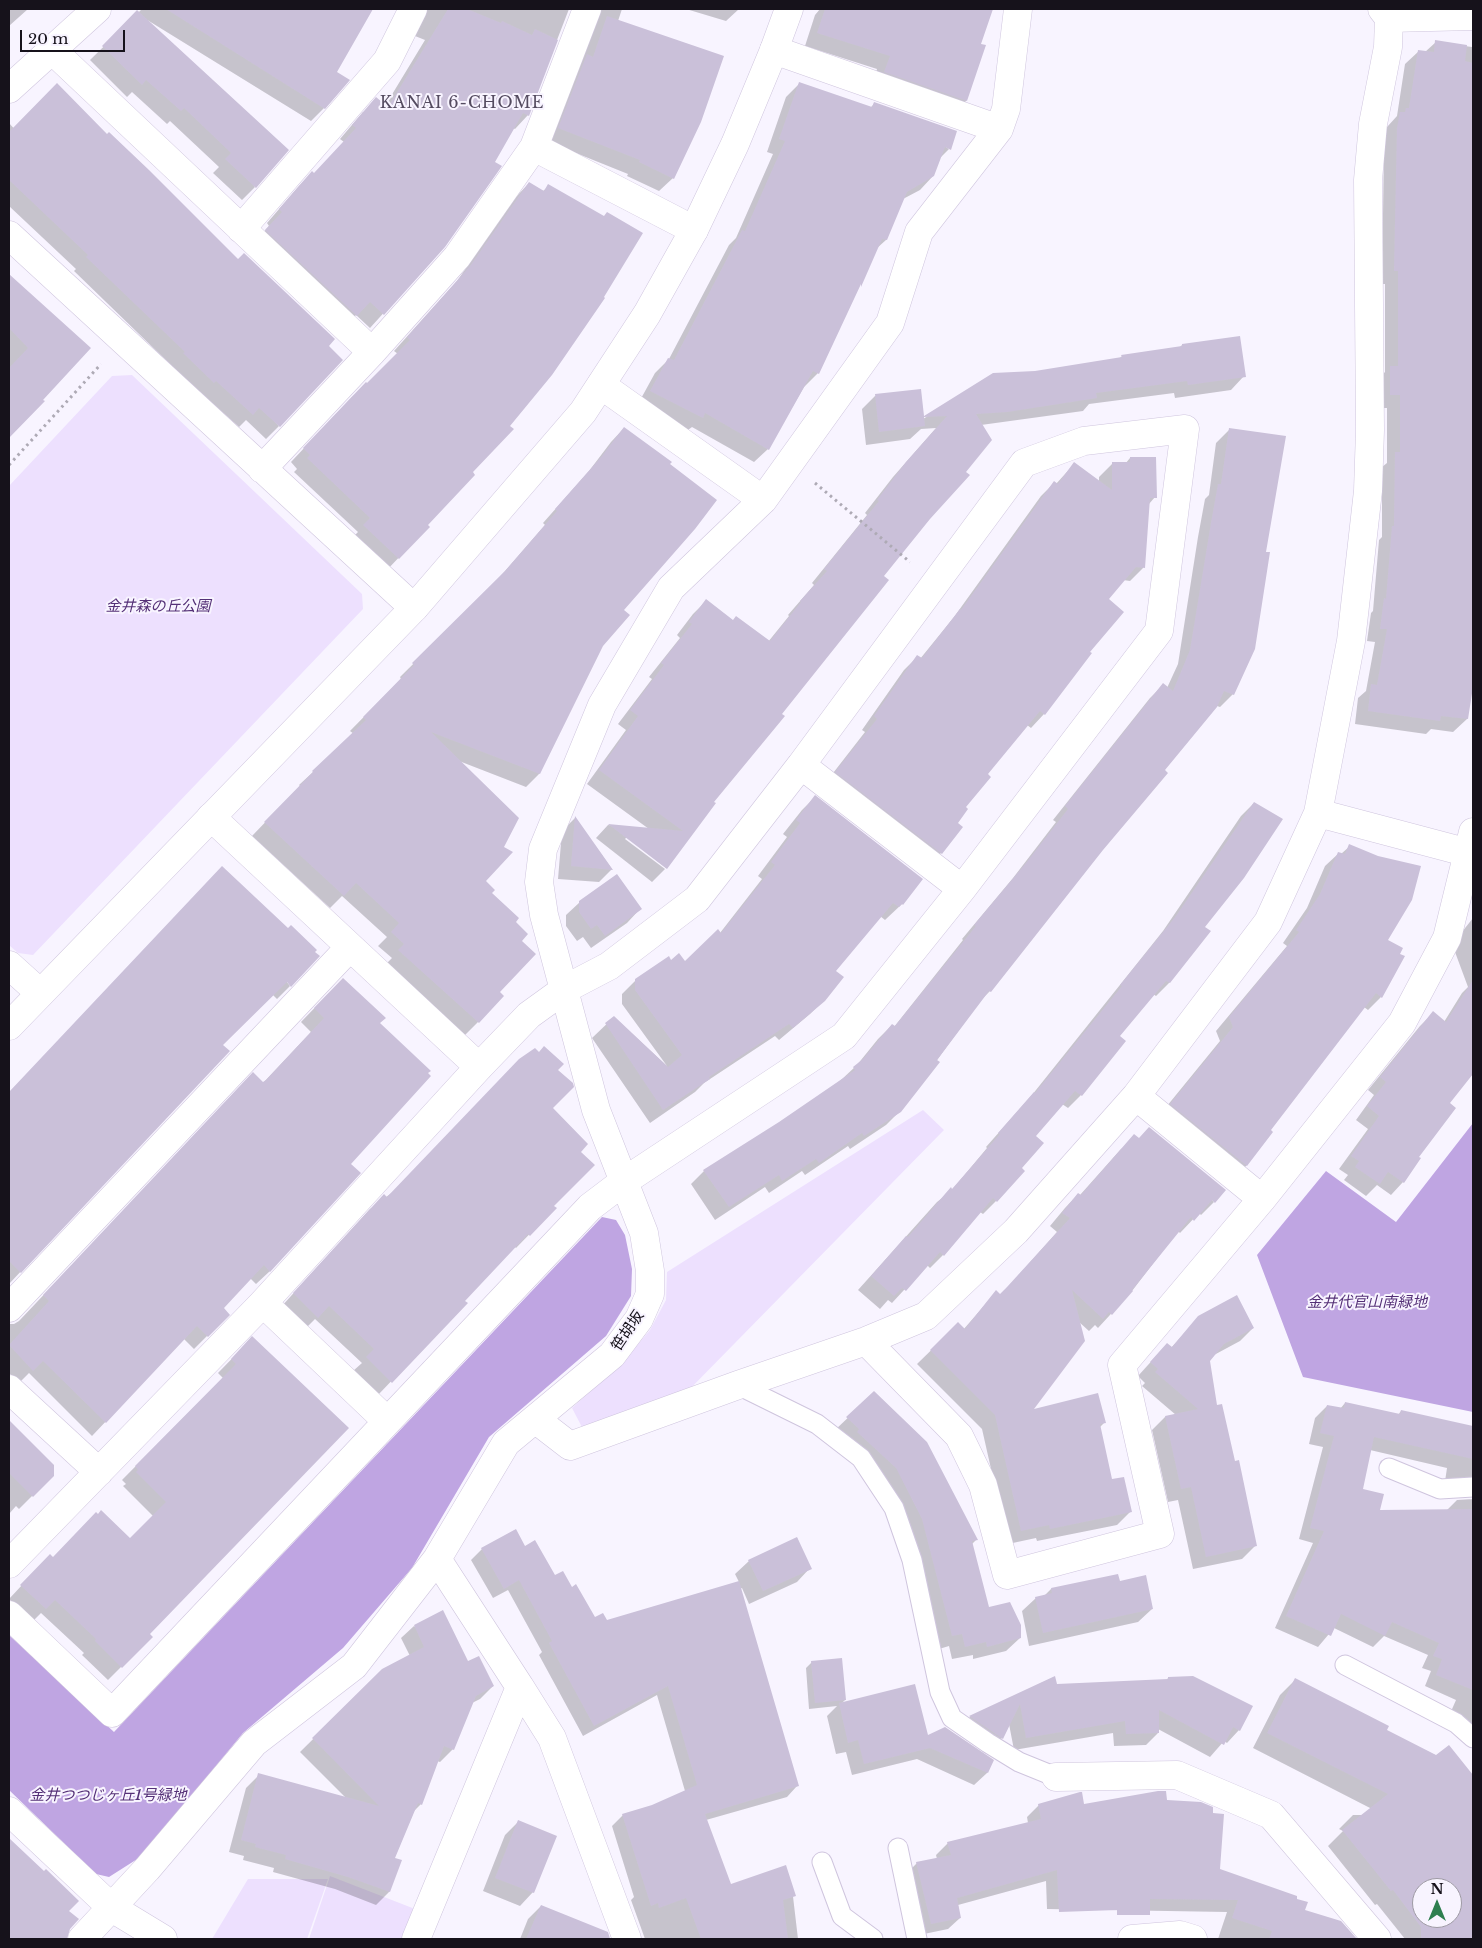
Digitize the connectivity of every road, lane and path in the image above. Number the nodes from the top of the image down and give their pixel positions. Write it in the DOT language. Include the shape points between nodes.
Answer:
graph roads {
  1 [pos="97,9"];
  2 [pos="412,9"];
  3 [pos="587,9"];
  4 [pos="788,9"];
  5 [pos="1018,9"];
  6 [pos="1386,14"];
  7 [pos="1473,16"];
  8 [pos="52,50"];
  9 [pos="774,50"];
  10 [pos="9,89"];
  11 [pos="999,129"];
  12 [pos="534,147"];
  13 [pos="241,229"];
  14 [pos="694,230"];
  15 [pos="9,235"];
  16 [pos="122,340"];
  17 [pos="372,352"];
  18 [pos="601,385"];
  19 [pos="789,462"];
  20 [pos="9,465"];
  21 [pos="262,469"];
  22 [pos="762,500"];
  23 [pos="935,583"];
  24 [pos="414,608"];
  25 [pos="802,765"];
  26 [pos="1318,813"];
  27 [pos="211,817"];
  28 [pos="1471,842"];
  29 [pos="962,889"];
  30 [pos="350,947"];
  31 [pos="9,965"];
  32 [pos="564,989"];
  33 [pos="40,993"];
  34 [pos="9,1026"];
  35 [pos="479,1067"];
  36 [pos="1136,1096"];
  37 [pos="623,1182"];
  38 [pos="1262,1199"];
  39 [pos="263,1303"];
  40 [pos="9,1308"];
  41 [pos="866,1341"];
  42 [pos="738,1384"];
  43 [pos="9,1389"];
  44 [pos="535,1419"];
  45 [pos="386,1421"];
  46 [pos="1389,1468"];
  47 [pos="99,1472"];
  48 [pos="1473,1487"];
  49 [pos="437,1559"];
  50 [pos="9,1564"];
  51 [pos="9,1615"];
  52 [pos="1345,1665"];
  53 [pos="520,1687"];
  54 [pos="1473,1738"];
  55 [pos="1056,1777"];
  56 [pos="9,1812"];
  57 [pos="898,1848"];
  58 [pos="822,1862"];
  59 [pos="112,1908"];
  60 [pos="82,1939"];
  61 [pos="163,1939"];
  62 [pos="416,1939"];
  63 [pos="627,1939"];
  64 [pos="874,1939"];
  65 [pos="917,1939"];
  66 [pos="1132,1939"];
  67 [pos="1193,1939"];
  68 [pos="1377,1939"];
  1 -- 8 [label="street"];
  2 -- 13 [label="street" via="386,61"];
  3 -- 12 [label="street"];
  4 -- 9 [label="street"];
  5 -- 11 [label="street" via="1006,109"];
  6 -- 7 [label="street"];
  6 -- 26 [label="street" via="1388,47 1373,124 1368,180 1368,491 1351,641"];
  8 -- 10 [label="street"];
  8 -- 13 [label="street"];
  9 -- 11 [label="street"];
  9 -- 14 [label="street"];
  11 -- 19 [label="street, 笹胡坂" via="919,232 890,323"];
  12 -- 14 [label="street"];
  12 -- 17 [label="street" via="457,257"];
  13 -- 17 [label="street"];
  14 -- 18 [label="street" via="647,314"];
  15 -- 16 [label="street"];
  16 -- 20 [label="path"];
  16 -- 21 [label="street"];
  17 -- 21 [label="street"];
  18 -- 22 [label="street"];
  18 -- 24 [label="street" via="583,412"];
  19 -- 22 [label="street, 笹胡坂"];
  19 -- 23 [label="path"];
  21 -- 24 [label="street"];
  22 -- 32 [label="street, 笹胡坂" via="671,588 602,705 546,840 539,882 544,915"];
  23 -- 25 [label="street"];
  23 -- 29 [label="street" via="1024,464 1084,441 1185,429 1159,631"];
  24 -- 27 [label="street"];
  25 -- 29 [label="street"];
  25 -- 32 [label="street" via="698,899 609,966"];
  26 -- 28 [label="street"];
  26 -- 36 [label="street" via="1268,922"];
  27 -- 30 [label="street"];
  27 -- 33 [label="street"];
  28 -- 38 [label="street" via="1447,938 1402,1023"];
  29 -- 37 [label="street" via="844,1036"];
  30 -- 35 [label="street"];
  30 -- 40 [label="street"];
  31 -- 33 [label="street"];
  32 -- 35 [label="street" via="529,1015"];
  32 -- 37 [label="street, 笹胡坂" via="596,1110"];
  33 -- 34 [label="street"];
  35 -- 39 [label="street"];
  36 -- 38 [label="street"];
  36 -- 41 [label="street" via="1016,1230 926,1316"];
  37 -- 44 [label="street, 笹胡坂" via="644,1233 650,1294 639,1319 612,1355"];
  37 -- 45 [label="street" via="590,1207"];
  38 -- 41 [label="street" via="1122,1365 1160,1534 1008,1575 983,1484 959,1436"];
  39 -- 45 [label="street"];
  39 -- 47 [label="street"];
  41 -- 42 [label="street"];
  42 -- 44 [label="street" via="570,1446"];
  42 -- 55 [label="lane" via="817,1424 861,1458 894,1508 912,1560 940,1692 952,1718 1019,1762"];
  43 -- 47 [label="street"];
  44 -- 49 [label="street, 笹胡坂" via="506,1443"];
  45 -- 51 [label="street" via="112,1714"];
  46 -- 48 [label="lane" via="1440,1489"];
  47 -- 50 [label="street"];
  49 -- 53 [label="street"];
  49 -- 59 [label="street, 笹胡坂" via="354,1666 254,1743"];
  52 -- 54 [label="lane" via="1456,1723"];
  53 -- 62 [label="street"];
  53 -- 63 [label="street" via="552,1738"];
  55 -- 68 [label="street" via="1176,1775 1272,1815"];
  56 -- 59 [label="street"];
  57 -- 65 [label="lane"];
  58 -- 64 [label="lane" via="842,1916"];
  59 -- 60 [label="street, 笹胡坂"];
  59 -- 61 [label="street"];
  66 -- 67 [label="street" via="1180,1936"];
}
